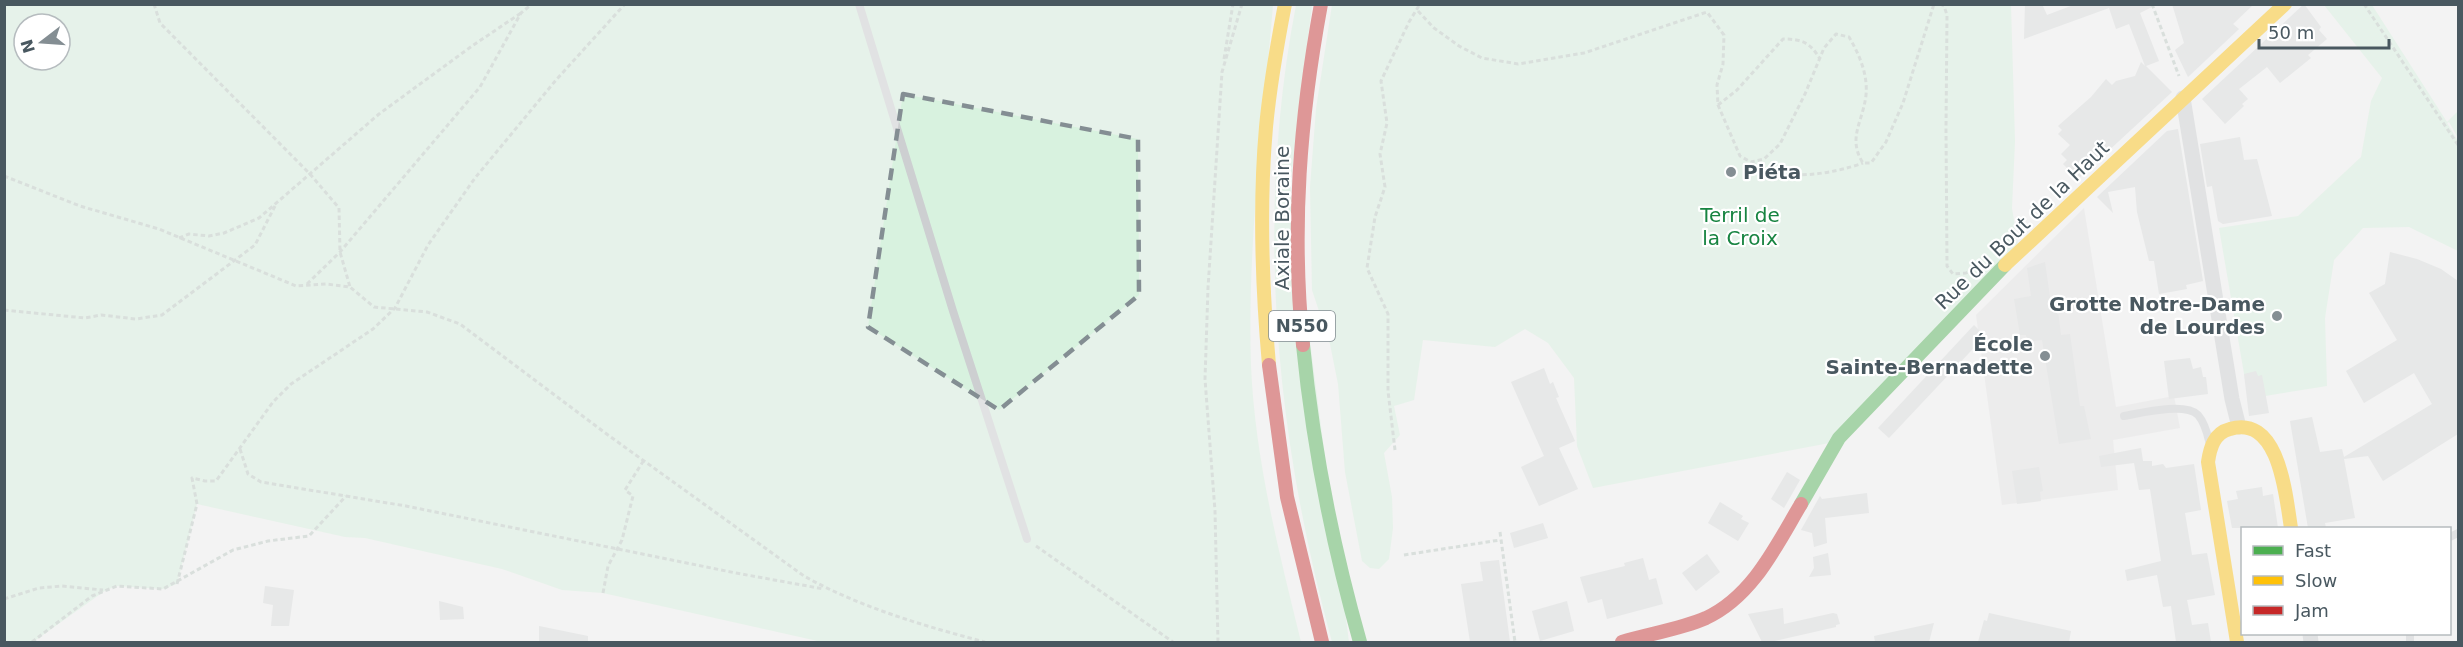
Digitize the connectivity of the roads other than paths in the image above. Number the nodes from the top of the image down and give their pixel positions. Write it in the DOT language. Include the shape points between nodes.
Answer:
graph roads {
  1 [pos="859,4"];
  2 [pos="1285,4"];
  3 [pos="1321,4"];
  4 [pos="2285,4"];
  5 [pos="2185,96"];
  6 [pos="2124,416"];
  7 [pos="2239,426"];
  8 [pos="2210,445"];
  9 [pos="2291,527"];
  10 [pos="1027,539"];
  11 [pos="2238,620"];
  12 [pos="1322,642"];
  13 [pos="1360,642"];
  14 [pos="1622,642"];
  15 [pos="2237,642"];
  1 -- 10 [label="lane"];
  2 -- 12 [label="main road, Axiale Boraine / N550" via="1265,155 1265,337 1287,498"];
  3 -- 13 [label="main road, Axiale Boraine / N550" via="1301,142 1300,293 1309,401 1321,474 1334,548"];
  4 -- 5 [label="main road, Rue du Bout de la Haut"];
  5 -- 7 [label="street"];
  5 -- 14 [label="main road, Rue du Bout de la Haut" via="2012,258 1839,438 1773,552 1732,602 1705,618"];
  6 -- 8 [label="lane" via="2191,410 2203,423"];
  7 -- 8 [label="main road" via="2227,429"];
  7 -- 9 [label="main road" via="2259,432 2274,451"];
  8 -- 11 [label="main road" via="2210,481"];
  11 -- 15 [label="main road"];
}
